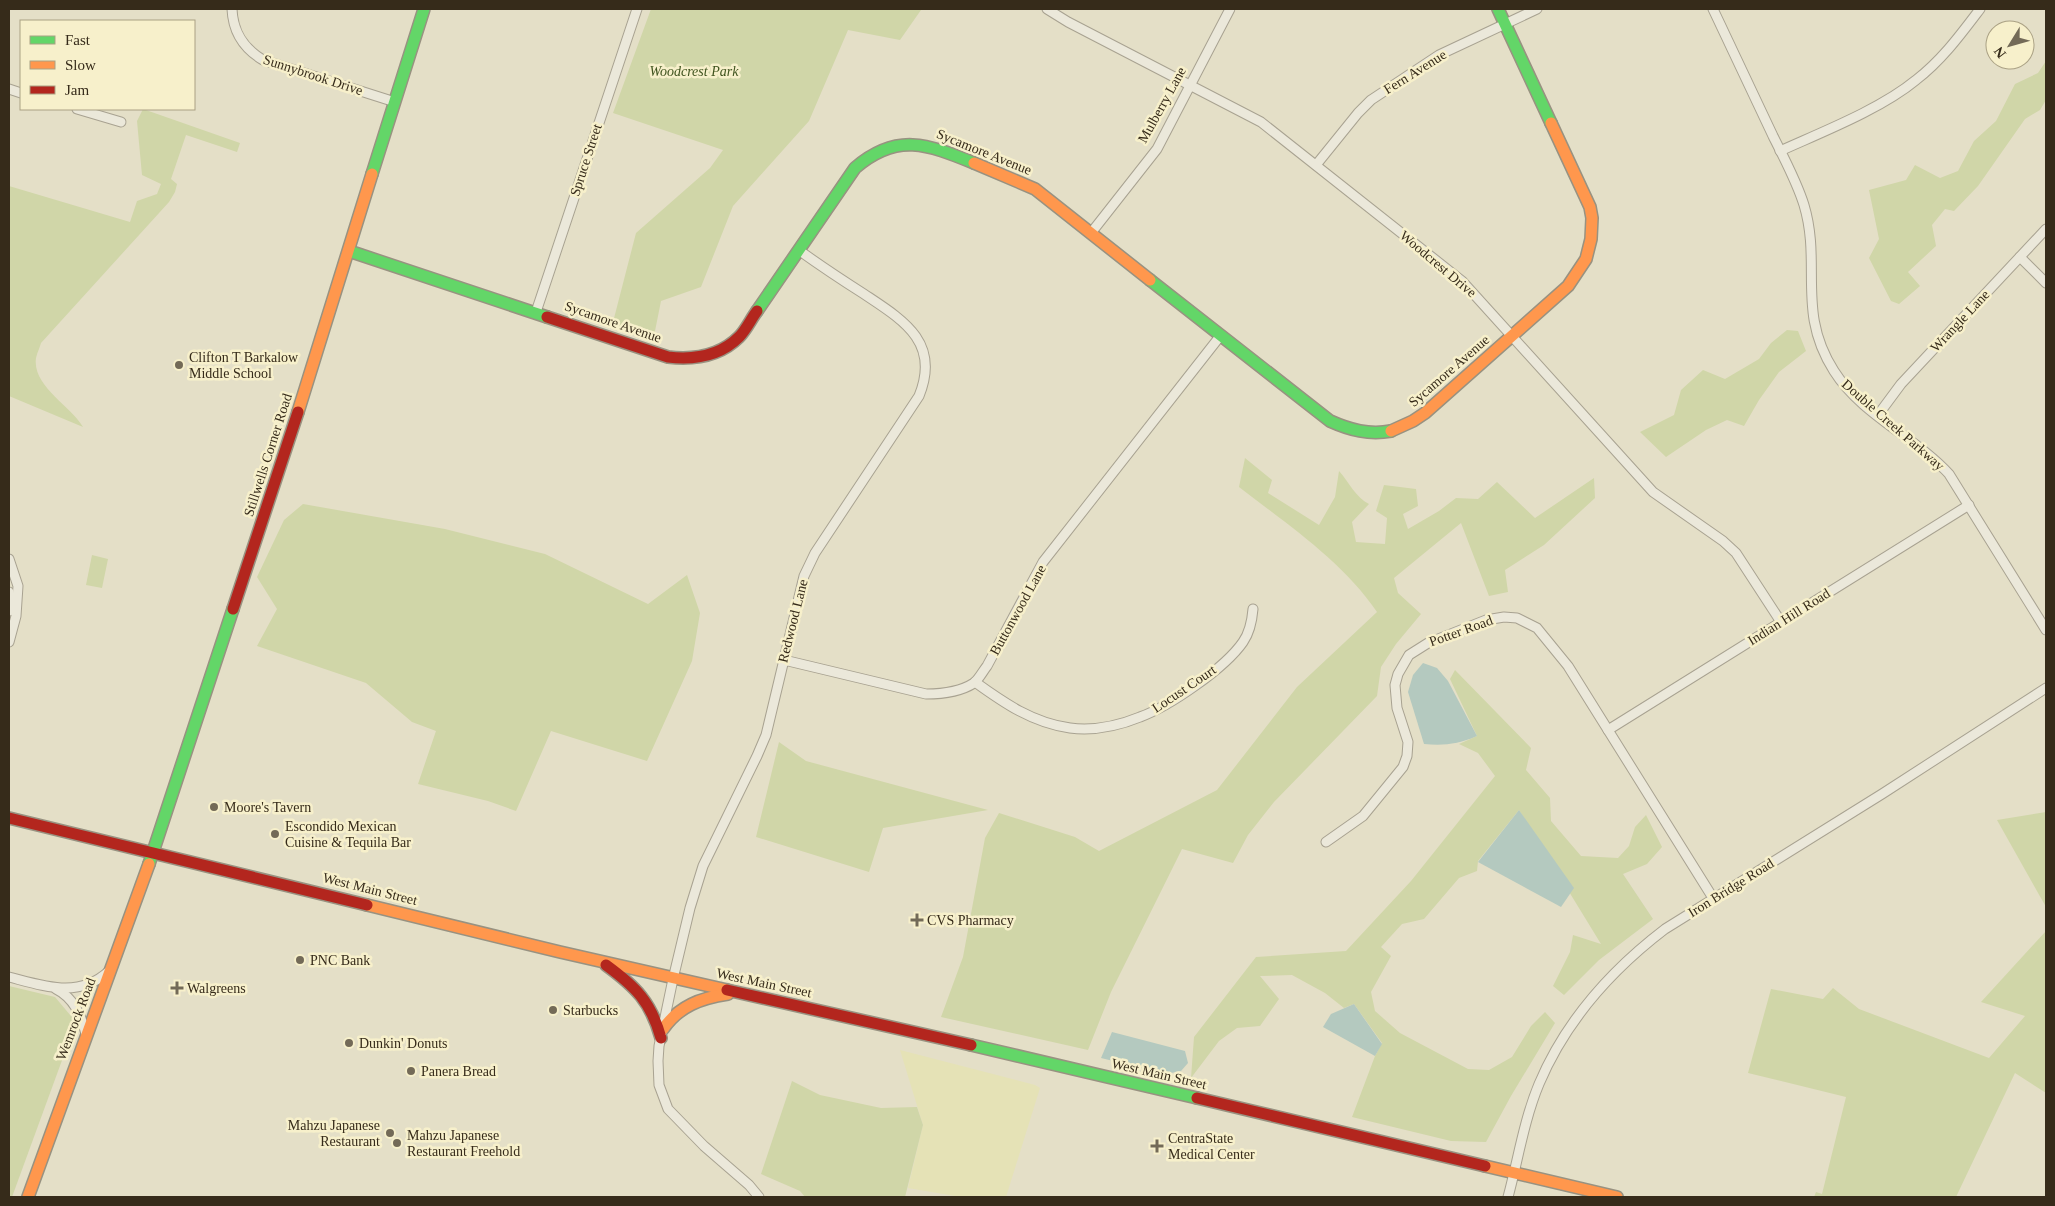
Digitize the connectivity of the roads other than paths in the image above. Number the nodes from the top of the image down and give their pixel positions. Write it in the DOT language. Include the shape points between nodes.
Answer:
graph roads {
  1 [pos="232,9"];
  2 [pos="424,9"];
  3 [pos="637,9"];
  4 [pos="1047,9"];
  5 [pos="1230,9"];
  6 [pos="1498,9"];
  7 [pos="1538,9"];
  8 [pos="1713,9"];
  9 [pos="1980,9"];
  10 [pos="1505,24"];
  11 [pos="1191,85"];
  12 [pos="395,102"];
  13 [pos="80,110"];
  14 [pos="121,122"];
  15 [pos="1780,151"];
  16 [pos="1316,165"];
  17 [pos="2046,229"];
  18 [pos="1092,233"];
  19 [pos="349,251"];
  20 [pos="800,251"];
  21 [pos="2020,257"];
  22 [pos="2046,283"];
  23 [pos="536,312"];
  24 [pos="1220,335"];
  25 [pos="1512,335"];
  26 [pos="1878,415"];
  27 [pos="1969,505"];
  28 [pos="9,559"];
  29 [pos="9,592"];
  30 [pos="1253,609"];
  31 [pos="9,611"];
  32 [pos="1781,622"];
  33 [pos="2046,630"];
  34 [pos="9,642"];
  35 [pos="784,660"];
  36 [pos="975,682"];
  37 [pos="2046,688"];
  38 [pos="1608,730"];
  39 [pos="9,818"];
  40 [pos="1326,842"];
  41 [pos="153,852"];
  42 [pos="1713,898"];
  43 [pos="600,961"];
  44 [pos="111,969"];
  45 [pos="9,977"];
  46 [pos="674,979"];
  47 [pos="53,988"];
  48 [pos="735,992"];
  49 [pos="86,1034"];
  50 [pos="662,1034"];
  51 [pos="1514,1173"];
  52 [pos="28,1197"];
  53 [pos="759,1197"];
  54 [pos="1508,1197"];
  55 [pos="1617,1197"];
  1 -- 12 [label="street, Sunnybrook Drive" via="242,42 263,60"];
  2 -- 12 [label="street, Stillwells Corner Road"];
  3 -- 23 [label="street, Spruce Street"];
  4 -- 11 [label="street, Woodcrest Drive"];
  5 -- 11 [label="street, Mulberry Lane"];
  6 -- 10 [label="street"];
  7 -- 10 [label="street, Fern Avenue"];
  8 -- 15 [label="street, Double Creek Parkway"];
  9 -- 15 [label="street" via="1933,66 1910,85 1879,105"];
  10 -- 16 [label="street, Fern Avenue" via="1439,55 1371,100"];
  10 -- 25 [label="street, Sycamore Avenue" via="1586,197 1592,220 1592,240 1585,264 1574,279"];
  11 -- 16 [label="street, Woodcrest Drive" via="1261,122"];
  11 -- 18 [label="street, Mulberry Lane" via="1157,149"];
  12 -- 19 [label="street, Stillwells Corner Road"];
  13 -- 14 [label="street"];
  15 -- 26 [label="street, Double Creek Parkway" via="1801,196 1808,220 1811,307 1818,341 1842,383"];
  16 -- 25 [label="street, Woodcrest Drive" via="1462,280"];
  17 -- 21 [label="street, Wrangle Lane"];
  18 -- 20 [label="street, Sycamore Avenue" via="1029,186 937,148 910,143 883,148 855,168"];
  18 -- 24 [label="street, Sycamore Avenue"];
  19 -- 23 [label="street, Sycamore Avenue"];
  19 -- 41 [label="street, Stillwells Corner Road"];
  20 -- 23 [label="street, Sycamore Avenue" via="740,336 722,350 699,358 668,357"];
  20 -- 35 [label="street, Redwood Lane" via="907,324 922,348 926,369 919,396 808,566 800,587"];
  21 -- 22 [label="street"];
  21 -- 26 [label="street, Wrangle Lane" via="1907,377"];
  24 -- 25 [label="street, Sycamore Avenue" via="1330,421 1350,430 1372,434 1395,431 1415,421"];
  24 -- 36 [label="street, Buttonwood Lane" via="1044,562"];
  25 -- 32 [label="street, Woodcrest Drive" via="1652,492 1736,553"];
  26 -- 27 [label="street, Double Creek Parkway" via="1950,474"];
  27 -- 32 [label="street, Indian Hill Road"];
  27 -- 33 [label="street, Double Creek Parkway"];
  28 -- 34 [label="street" via="18,586 16,616"];
  29 -- 31 [label="street"];
  30 -- 36 [label="street, Locust Court" via="1251,626 1244,641 1218,666 1155,711 1119,724 1080,729 1042,721 1013,708"];
  32 -- 38 [label="street, Indian Hill Road"];
  35 -- 36 [label="street" via="926,694 957,690"];
  35 -- 46 [label="street, Redwood Lane" via="758,756 703,866"];
  37 -- 42 [label="street, Iron Bridge Road"];
  38 -- 40 [label="street, Potter Road" via="1564,659 1543,633 1526,621 1494,618 1428,643 1409,655 1395,685 1397,708 1408,742 1403,767 1363,816"];
  38 -- 42 [label="street, Potter Road"];
  39 -- 41 [label="street, West Main Street"];
  41 -- 43 [label="street, West Main Street"];
  41 -- 44 [label="street, Wemrock Road"];
  42 -- 51 [label="street, Iron Bridge Road" via="1639,948 1613,972 1567,1030 1539,1084"];
  43 -- 46 [label="street, West Main Street"];
  43 -- 50 [label="street" via="644,996"];
  44 -- 47 [label="street" via="99,981 90,984"];
  44 -- 49 [label="street, Wemrock Road"];
  45 -- 47 [label="street"];
  46 -- 48 [label="street, West Main Street"];
  46 -- 50 [label="street, Redwood Lane"];
  47 -- 49 [label="street" via="72,1001"];
  48 -- 50 [label="street" via="694,1002 674,1014"];
  48 -- 51 [label="street, West Main Street"];
  49 -- 52 [label="street, Wemrock Road"];
  50 -- 53 [label="street, Redwood Lane" via="658,1073 668,1110"];
  51 -- 54 [label="street, Iron Bridge Road"];
  51 -- 55 [label="street, West Main Street"];
}
